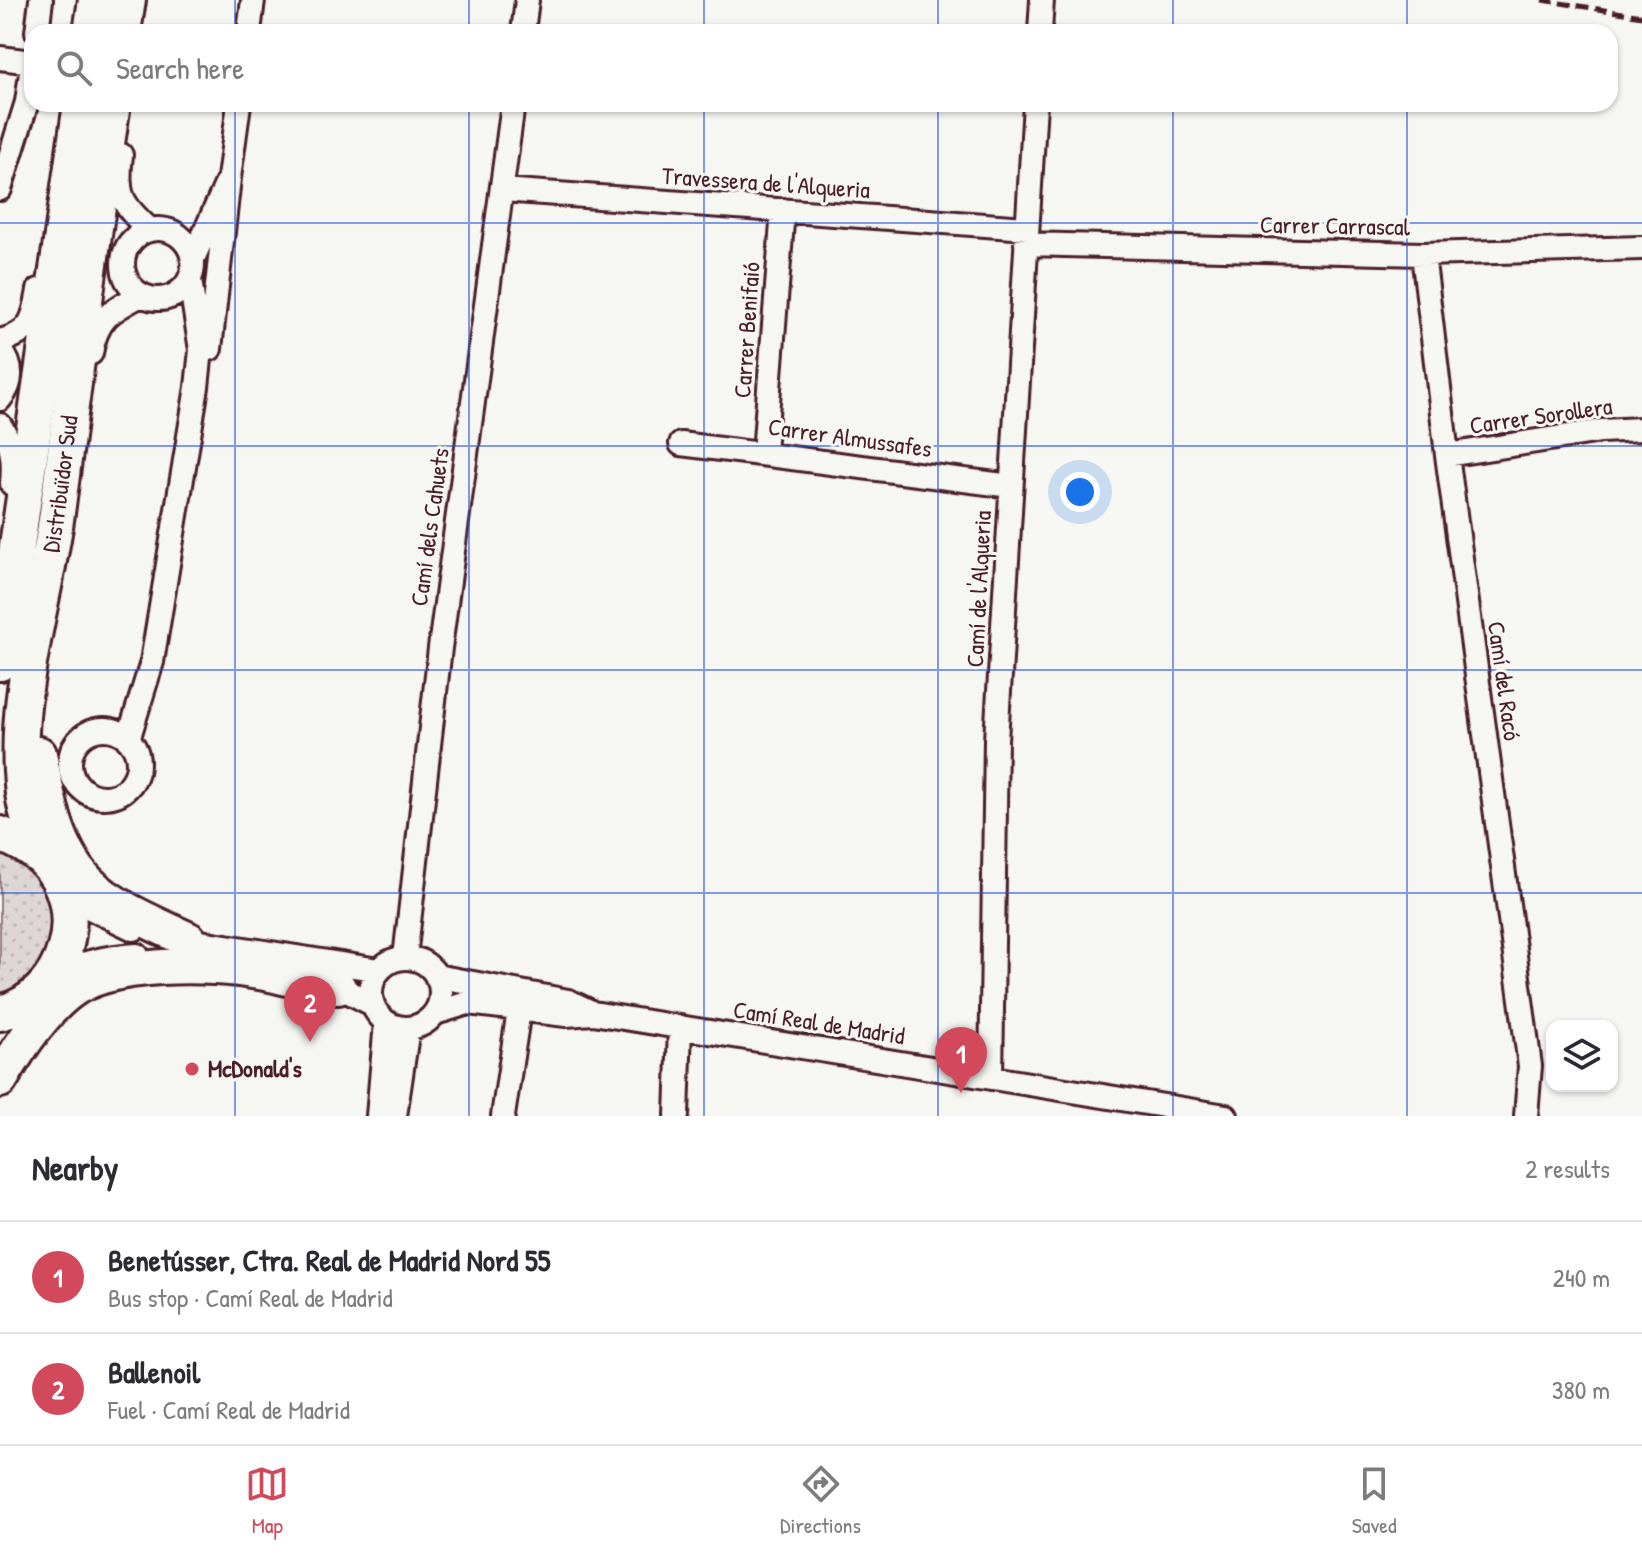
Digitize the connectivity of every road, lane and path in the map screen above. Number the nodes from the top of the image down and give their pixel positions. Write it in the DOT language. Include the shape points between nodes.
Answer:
graph roads {
  1 [pos="41,0"];
  2 [pos="96,0"];
  3 [pos="128,0"];
  4 [pos="253,0"];
  5 [pos="527,0"];
  6 [pos="1042,0"];
  7 [pos="38,24"];
  8 [pos="92,24"];
  9 [pos="124,24"];
  10 [pos="250,24"];
  11 [pos="524,24"];
  12 [pos="1040,24"];
  13 [pos="0,58"];
  14 [pos="24,62"];
  15 [pos="24,112"];
  16 [pos="70,112"];
  17 [pos="80,112"];
  18 [pos="112,112"];
  19 [pos="121,112"];
  20 [pos="238,112"];
  21 [pos="512,112"];
  22 [pos="1034,112"];
  23 [pos="229,178"];
  24 [pos="0,189"];
  25 [pos="502,190"];
  26 [pos="783,210"];
  27 [pos="212,213"];
  28 [pos="150,230"];
  29 [pos="177,234"];
  30 [pos="1026,236"];
  31 [pos="1642,248"];
  32 [pos="1423,254"];
  33 [pos="192,270"];
  34 [pos="141,295"];
  35 [pos="165,299"];
  36 [pos="199,331"];
  37 [pos="0,341"];
  38 [pos="0,349"];
  39 [pos="197,387"];
  40 [pos="0,399"];
  41 [pos="0,425"];
  42 [pos="1642,429"];
  43 [pos="681,444"];
  44 [pos="764,453"];
  45 [pos="1447,455"];
  46 [pos="1011,486"];
  47 [pos="54,538"];
  48 [pos="15,557"];
  49 [pos="14,671"];
  50 [pos="128,740"];
  51 [pos="0,834"];
  52 [pos="44,859"];
  53 [pos="65,896"];
  54 [pos="189,940"];
  55 [pos="405,958"];
  56 [pos="379,970"];
  57 [pos="54,975"];
  58 [pos="436,976"];
  59 [pos="338,987"];
  60 [pos="372,1004"];
  61 [pos="519,1010"];
  62 [pos="435,1013"];
  63 [pos="593,1013"];
  64 [pos="3,1018"];
  65 [pos="386,1022"];
  66 [pos="680,1027"];
  67 [pos="408,1028"];
  68 [pos="991,1078"];
  69 [pos="0,1080"];
  70 [pos="378,1116"];
  71 [pos="395,1116"];
  72 [pos="503,1116"];
  73 [pos="677,1116"];
  74 [pos="1226,1116"];
  75 [pos="1526,1116"];
  1 -- 7 [label="street"];
  2 -- 8 [label="highway"];
  3 -- 9 [label="highway"];
  4 -- 10 [label="street"];
  5 -- 11 [label="street"];
  6 -- 12 [label="street"];
  13 -- 14 [label="street"];
  15 -- 24 [label="street"];
  16 -- 37 [label="street" via="35,315 27,329"];
  17 -- 48 [label="highway, Distribuïdor Sud"];
  18 -- 47 [label="highway, Distribuïdor Sud"];
  19 -- 28 [label="street" via="120,196"];
  20 -- 23 [label="street"];
  21 -- 25 [label="street, Camí dels Cahuets"];
  22 -- 30 [label="street, Camí de l'Alqueria"];
  23 -- 27 [label="street"];
  23 -- 39 [label="street" via="208,364"];
  25 -- 26 [label="street, Travessera de l'Alqueria"];
  25 -- 55 [label="street, Camí dels Cahuets" via="440,648"];
  26 -- 30 [label="street, Travessera de l'Alqueria"];
  26 -- 44 [label="street, Carrer Benifaió"];
  27 -- 29 [label="street"];
  27 -- 33 [label="street"];
  28 -- 29 [label="street"];
  28 -- 34 [label="street" via="132,240 123,259 126,280"];
  29 -- 33 [label="street" via="188,245"];
  30 -- 32 [label="street, Carrer Carrascal"];
  30 -- 46 [label="street, Camí de l'Alqueria"];
  31 -- 32 [label="street, Carrer Carrascal"];
  32 -- 45 [label="street, Camí del Racó"];
  33 -- 35 [label="street" via="184,289"];
  33 -- 36 [label="street"];
  34 -- 35 [label="street"];
  34 -- 47 [label="street" via="116,306 93,342 65,513"];
  35 -- 36 [label="street"];
  36 -- 39 [label="street"];
  38 -- 40 [label="street" via="11,373"];
  39 -- 50 [label="street" via="152,662"];
  41 -- 48 [label="street" via="14,462 9,525"];
  42 -- 45 [label="street, Carrer Sorollera"];
  43 -- 44 [label="street, Carrer Almussafes"];
  44 -- 46 [label="street, Carrer Almussafes"];
  45 -- 75 [label="street, Camí del Racó" via="1530,1066"];
  46 -- 68 [label="street, Camí de l'Alqueria" via="996,740"];
  47 -- 49 [label="highway, Distribuïdor Sud"];
  48 -- 49 [label="highway, Distribuïdor Sud"];
  49 -- 52 [label="highway, Distribuïdor Sud" via="22,784 29,825"];
  49 -- 54 [label="highway" via="61,842 75,867 107,897"];
  51 -- 52 [label="highway"];
  52 -- 53 [label="highway, Distribuïdor Sud"];
  53 -- 54 [label="street" via="126,927"];
  53 -- 57 [label="highway" via="69,923"];
  54 -- 56 [label="street"];
  55 -- 56 [label="street"];
  55 -- 58 [label="street" via="424,964"];
  56 -- 60 [label="street" via="371,989"];
  57 -- 59 [label="street" via="100,958 183,955 272,964 318,975"];
  57 -- 64 [label="highway"];
  58 -- 62 [label="street" via="441,993"];
  58 -- 63 [label="street, Camí Real de Madrid" via="568,1001"];
  59 -- 60 [label="street"];
  59 -- 69 [label="highway" via="216,967 148,968 105,976 69,991 24,1041"];
  60 -- 65 [label="street"];
  61 -- 62 [label="street, Camí Real de Madrid" via="468,1003"];
  61 -- 63 [label="street, Camí Real de Madrid"];
  61 -- 72 [label="street"];
  62 -- 67 [label="street"];
  63 -- 66 [label="street, Camí Real de Madrid"];
  65 -- 67 [label="street"];
  65 -- 70 [label="street"];
  66 -- 68 [label="street, Camí Real de Madrid"];
  66 -- 73 [label="street"];
  67 -- 71 [label="street"];
  68 -- 74 [label="street, Camí Real de Madrid"];
}
